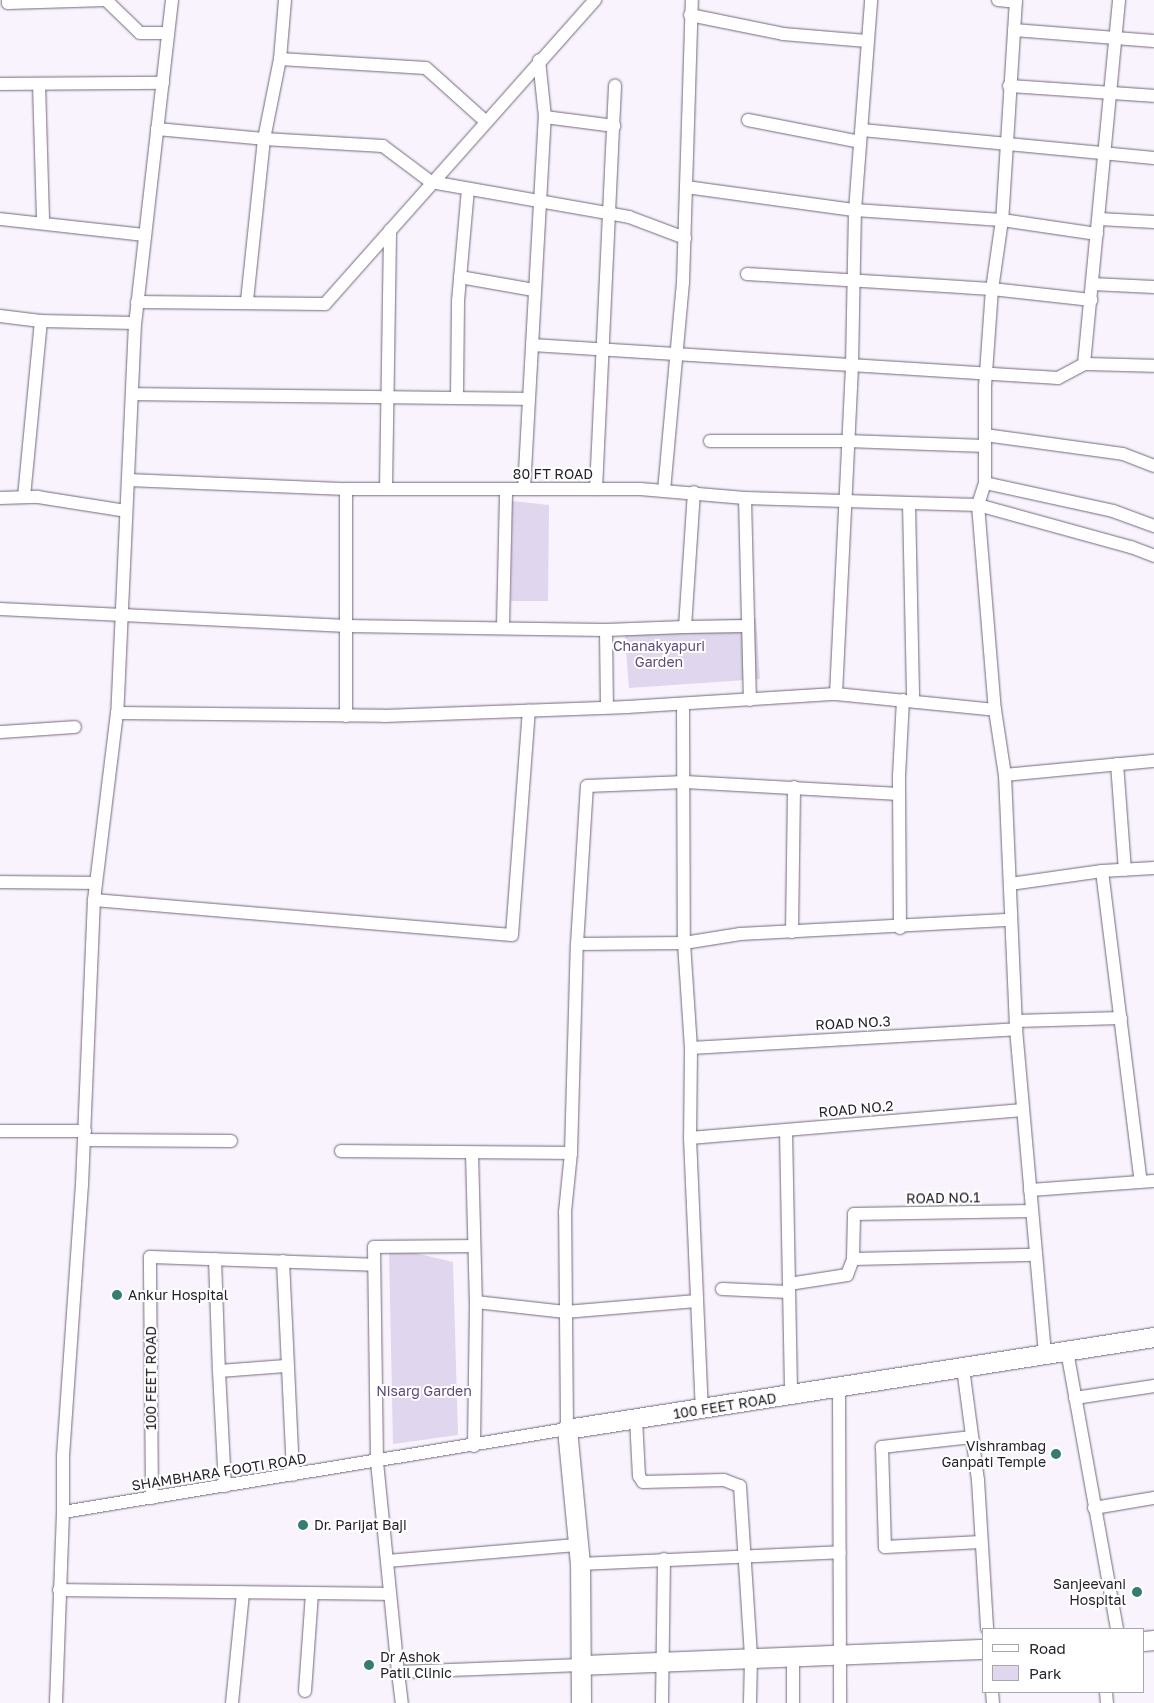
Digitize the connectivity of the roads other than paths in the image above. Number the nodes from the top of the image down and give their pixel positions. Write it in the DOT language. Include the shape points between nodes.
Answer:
graph roads {
  1 [pos="8,0"];
  2 [pos="172,0"];
  3 [pos="286,0"];
  4 [pos="595,0"];
  5 [pos="692,0"];
  6 [pos="871,0"];
  7 [pos="998,0"];
  8 [pos="1119,0"];
  9 [pos="1016,1"];
  10 [pos="690,15"];
  11 [pos="1014,30"];
  12 [pos="168,34"];
  13 [pos="1116,38"];
  14 [pos="867,41"];
  15 [pos="1154,42"];
  16 [pos="280,59"];
  17 [pos="539,60"];
  18 [pos="162,83"];
  19 [pos="0,84"];
  20 [pos="39,84"];
  21 [pos="615,85"];
  22 [pos="1009,86"];
  23 [pos="1112,93"];
  24 [pos="1154,96"];
  25 [pos="546,118"];
  26 [pos="748,120"];
  27 [pos="485,121"];
  28 [pos="614,126"];
  29 [pos="157,129"];
  30 [pos="861,136"];
  31 [pos="264,139"];
  32 [pos="1007,145"];
  33 [pos="1103,155"];
  34 [pos="1154,158"];
  35 [pos="432,182"];
  36 [pos="686,187"];
  37 [pos="468,189"];
  38 [pos="539,202"];
  39 [pos="855,210"];
  40 [pos="609,214"];
  41 [pos="0,219"];
  42 [pos="1099,219"];
  43 [pos="1002,220"];
  44 [pos="43,222"];
  45 [pos="1154,222"];
  46 [pos="390,230"];
  47 [pos="1097,234"];
  48 [pos="145,235"];
  49 [pos="685,238"];
  50 [pos="747,274"];
  51 [pos="460,277"];
  52 [pos="854,278"];
  53 [pos="1092,284"];
  54 [pos="1154,287"];
  55 [pos="992,289"];
  56 [pos="534,290"];
  57 [pos="1091,300"];
  58 [pos="137,302"];
  59 [pos="247,302"];
  60 [pos="0,316"];
  61 [pos="41,321"];
  62 [pos="135,323"];
  63 [pos="532,345"];
  64 [pos="602,350"];
  65 [pos="676,354"];
  66 [pos="1084,364"];
  67 [pos="852,365"];
  68 [pos="1154,366"];
  69 [pos="986,372"];
  70 [pos="132,394"];
  71 [pos="388,395"];
  72 [pos="457,397"];
  73 [pos="529,399"];
  74 [pos="710,440"];
  75 [pos="847,441"];
  76 [pos="985,441"];
  77 [pos="1154,466"];
  78 [pos="128,480"];
  79 [pos="985,483"];
  80 [pos="346,489"];
  81 [pos="386,489"];
  82 [pos="506,489"];
  83 [pos="524,489"];
  84 [pos="596,489"];
  85 [pos="664,490"];
  86 [pos="694,492"];
  87 [pos="0,498"];
  88 [pos="24,498"];
  89 [pos="745,498"];
  90 [pos="844,500"];
  91 [pos="909,503"];
  92 [pos="978,505"];
  93 [pos="126,511"];
  94 [pos="1154,526"];
  95 [pos="1154,556"];
  96 [pos="0,608"];
  97 [pos="122,615"];
  98 [pos="347,626"];
  99 [pos="503,626"];
  100 [pos="747,626"];
  101 [pos="685,627"];
  102 [pos="606,630"];
  103 [pos="836,694"];
  104 [pos="750,700"];
  105 [pos="908,700"];
  106 [pos="683,705"];
  107 [pos="606,707"];
  108 [pos="995,710"];
  109 [pos="529,711"];
  110 [pos="117,713"];
  111 [pos="346,716"];
  112 [pos="75,727"];
  113 [pos="0,732"];
  114 [pos="1154,761"];
  115 [pos="1118,764"];
  116 [pos="1005,775"];
  117 [pos="685,782"];
  118 [pos="794,787"];
  119 [pos="900,794"];
  120 [pos="1154,868"];
  121 [pos="1125,870"];
  122 [pos="1102,871"];
  123 [pos="0,882"];
  124 [pos="96,883"];
  125 [pos="1010,884"];
  126 [pos="94,900"];
  127 [pos="1011,920"];
  128 [pos="900,928"];
  129 [pos="792,932"];
  130 [pos="577,944"];
  131 [pos="684,944"];
  132 [pos="1121,1018"];
  133 [pos="1016,1025"];
  134 [pos="691,1048"];
  135 [pos="1023,1110"];
  136 [pos="786,1130"];
  137 [pos="0,1131"];
  138 [pos="84,1135"];
  139 [pos="690,1138"];
  140 [pos="231,1141"];
  141 [pos="341,1151"];
  142 [pos="571,1153"];
  143 [pos="472,1154"];
  144 [pos="1148,1182"];
  145 [pos="1030,1190"];
  146 [pos="1032,1211"];
  147 [pos="473,1246"];
  148 [pos="1036,1255"];
  149 [pos="215,1259"];
  150 [pos="853,1260"];
  151 [pos="283,1261"];
  152 [pos="374,1265"];
  153 [pos="789,1288"];
  154 [pos="722,1289"];
  155 [pos="696,1301"];
  156 [pos="476,1302"];
  157 [pos="565,1312"];
  158 [pos="1154,1337"];
  159 [pos="1067,1351"];
  160 [pos="1045,1354"];
  161 [pos="286,1366"];
  162 [pos="963,1368"];
  163 [pos="219,1371"];
  164 [pos="1154,1386"];
  165 [pos="839,1388"];
  166 [pos="791,1396"];
  167 [pos="1075,1398"];
  168 [pos="702,1410"];
  169 [pos="636,1419"];
  170 [pos="567,1429"];
  171 [pos="972,1437"];
  172 [pos="474,1446"];
  173 [pos="377,1462"];
  174 [pos="294,1475"];
  175 [pos="225,1486"];
  176 [pos="152,1498"];
  177 [pos="1154,1498"];
  178 [pos="1094,1508"];
  179 [pos="63,1512"];
  180 [pos="981,1542"];
  181 [pos="576,1545"];
  182 [pos="840,1552"];
  183 [pos="744,1556"];
  184 [pos="387,1560"];
  185 [pos="664,1560"];
  186 [pos="580,1564"];
  187 [pos="59,1590"];
  188 [pos="243,1593"];
  189 [pos="312,1594"];
  190 [pos="390,1594"];
  191 [pos="987,1628"];
  192 [pos="1117,1628"];
  193 [pos="982,1648"];
  194 [pos="841,1654"];
  195 [pos="793,1656"];
  196 [pos="751,1658"];
  197 [pos="662,1662"];
  198 [pos="581,1665"];
  199 [pos="398,1672"];
  200 [pos="305,1691"];
  201 [pos="56,1703"];
  202 [pos="232,1703"];
  203 [pos="402,1703"];
  204 [pos="581,1703"];
  205 [pos="662,1703"];
  206 [pos="750,1703"];
  207 [pos="793,1703"];
  208 [pos="840,1703"];
  1 -- 12 [label="street" via="8,3 106,0 140,33"];
  2 -- 12 [label="street"];
  3 -- 16 [label="street"];
  4 -- 17 [label="street"];
  5 -- 10 [label="street"];
  6 -- 14 [label="street"];
  7 -- 9 [label="street"];
  8 -- 13 [label="street"];
  9 -- 11 [label="street"];
  10 -- 14 [label="street" via="783,34"];
  10 -- 36 [label="street"];
  11 -- 13 [label="street"];
  11 -- 22 [label="street"];
  12 -- 18 [label="street"];
  13 -- 15 [label="street"];
  13 -- 23 [label="street"];
  14 -- 30 [label="street"];
  16 -- 27 [label="street" via="426,68"];
  16 -- 31 [label="street"];
  17 -- 25 [label="street"];
  17 -- 27 [label="street"];
  18 -- 20 [label="street"];
  18 -- 29 [label="street"];
  19 -- 20 [label="street"];
  20 -- 44 [label="street"];
  21 -- 28 [label="street"];
  22 -- 23 [label="street"];
  22 -- 32 [label="street"];
  23 -- 24 [label="street"];
  23 -- 33 [label="street"];
  25 -- 28 [label="street"];
  25 -- 38 [label="street"];
  26 -- 30 [label="street"];
  27 -- 35 [label="street"];
  28 -- 40 [label="street"];
  29 -- 31 [label="street"];
  29 -- 48 [label="street"];
  30 -- 32 [label="street"];
  30 -- 39 [label="street"];
  31 -- 35 [label="street" via="383,146"];
  31 -- 59 [label="street"];
  32 -- 33 [label="street"];
  32 -- 43 [label="street"];
  33 -- 34 [label="street"];
  33 -- 42 [label="street"];
  35 -- 37 [label="street"];
  35 -- 46 [label="street"];
  36 -- 39 [label="street"];
  36 -- 49 [label="street"];
  37 -- 38 [label="street"];
  37 -- 51 [label="street"];
  38 -- 40 [label="street"];
  38 -- 56 [label="street"];
  39 -- 43 [label="street"];
  39 -- 52 [label="street"];
  40 -- 49 [label="street" via="629,217"];
  40 -- 64 [label="street"];
  41 -- 44 [label="street"];
  42 -- 45 [label="street"];
  42 -- 47 [label="street"];
  43 -- 47 [label="street"];
  43 -- 55 [label="street"];
  44 -- 48 [label="street"];
  46 -- 59 [label="street" via="325,304"];
  46 -- 71 [label="street"];
  47 -- 53 [label="street"];
  48 -- 58 [label="street"];
  49 -- 65 [label="street"];
  50 -- 52 [label="street"];
  51 -- 56 [label="street"];
  51 -- 72 [label="street"];
  52 -- 55 [label="street"];
  52 -- 67 [label="street"];
  53 -- 54 [label="street"];
  53 -- 57 [label="street"];
  55 -- 57 [label="street"];
  55 -- 69 [label="street"];
  56 -- 63 [label="street"];
  57 -- 66 [label="street"];
  58 -- 59 [label="street"];
  58 -- 62 [label="street"];
  60 -- 61 [label="street"];
  61 -- 62 [label="street"];
  61 -- 88 [label="street"];
  62 -- 70 [label="street"];
  63 -- 64 [label="street"];
  63 -- 73 [label="street"];
  64 -- 65 [label="street"];
  64 -- 84 [label="street"];
  65 -- 67 [label="street"];
  65 -- 85 [label="street"];
  66 -- 68 [label="street"];
  66 -- 69 [label="street" via="1058,378"];
  67 -- 69 [label="street"];
  67 -- 75 [label="street"];
  69 -- 76 [label="street"];
  70 -- 71 [label="street"];
  70 -- 78 [label="street"];
  71 -- 72 [label="street"];
  71 -- 81 [label="street"];
  72 -- 73 [label="street"];
  73 -- 83 [label="street"];
  74 -- 75 [label="street"];
  75 -- 76 [label="street"];
  75 -- 90 [label="street"];
  76 -- 77 [label="street" via="1123,454"];
  76 -- 79 [label="street"];
  78 -- 80 [label="street, 80 FT ROAD"];
  78 -- 93 [label="street"];
  79 -- 92 [label="street"];
  79 -- 94 [label="street" via="1113,511"];
  80 -- 81 [label="street, 80 FT ROAD"];
  80 -- 98 [label="street"];
  81 -- 82 [label="street, 80 FT ROAD"];
  82 -- 83 [label="street, 80 FT ROAD"];
  82 -- 99 [label="street"];
  83 -- 84 [label="street, 80 FT ROAD"];
  84 -- 85 [label="street, 80 FT ROAD"];
  85 -- 86 [label="street, 80 FT ROAD"];
  86 -- 89 [label="street, 80 FT ROAD"];
  86 -- 101 [label="street"];
  87 -- 88 [label="street"];
  88 -- 93 [label="street"];
  89 -- 90 [label="street, 80 FT ROAD"];
  89 -- 100 [label="street"];
  90 -- 91 [label="street, 80 FT ROAD"];
  90 -- 103 [label="street"];
  91 -- 92 [label="street, 80 FT ROAD"];
  91 -- 105 [label="street"];
  92 -- 95 [label="street, 80 FT ROAD"];
  92 -- 108 [label="street"];
  93 -- 97 [label="street"];
  96 -- 97 [label="street"];
  97 -- 98 [label="street"];
  97 -- 110 [label="street"];
  98 -- 99 [label="street"];
  98 -- 111 [label="street"];
  99 -- 102 [label="street"];
  100 -- 101 [label="street"];
  100 -- 104 [label="street"];
  101 -- 102 [label="street"];
  102 -- 107 [label="street"];
  103 -- 104 [label="street"];
  103 -- 105 [label="street"];
  104 -- 106 [label="street"];
  105 -- 108 [label="street"];
  105 -- 119 [label="street"];
  106 -- 107 [label="street"];
  106 -- 117 [label="street"];
  107 -- 109 [label="street"];
  108 -- 116 [label="street"];
  109 -- 111 [label="street"];
  109 -- 126 [label="street" via="512,935"];
  110 -- 111 [label="street"];
  110 -- 124 [label="street"];
  112 -- 113 [label="street"];
  114 -- 115 [label="street"];
  115 -- 116 [label="street"];
  115 -- 121 [label="street"];
  116 -- 125 [label="street"];
  117 -- 118 [label="street"];
  117 -- 130 [label="street" via="587,786"];
  117 -- 131 [label="street"];
  118 -- 119 [label="street"];
  118 -- 129 [label="street"];
  119 -- 128 [label="street"];
  120 -- 121 [label="street"];
  121 -- 122 [label="street"];
  122 -- 125 [label="street"];
  122 -- 132 [label="street"];
  123 -- 124 [label="street"];
  124 -- 126 [label="street"];
  125 -- 127 [label="street"];
  126 -- 138 [label="street"];
  127 -- 128 [label="street"];
  127 -- 133 [label="street"];
  128 -- 129 [label="street"];
  129 -- 131 [label="street" via="740,934"];
  130 -- 131 [label="street"];
  130 -- 142 [label="street"];
  131 -- 134 [label="street"];
  132 -- 133 [label="street, ROAD NO.3"];
  132 -- 144 [label="street"];
  133 -- 134 [label="street, ROAD NO.3"];
  133 -- 135 [label="street"];
  134 -- 139 [label="street"];
  135 -- 136 [label="street, ROAD NO.2"];
  135 -- 145 [label="street"];
  136 -- 139 [label="street, ROAD NO.2"];
  136 -- 153 [label="street"];
  137 -- 138 [label="street"];
  138 -- 140 [label="street"];
  138 -- 179 [label="street" via="63,1456"];
  139 -- 155 [label="street"];
  141 -- 143 [label="street"];
  142 -- 143 [label="street"];
  142 -- 157 [label="street" via="565,1212"];
  143 -- 147 [label="street"];
  144 -- 145 [label="street"];
  145 -- 146 [label="street"];
  146 -- 148 [label="street"];
  146 -- 150 [label="street, ROAD NO.1" via="854,1214"];
  147 -- 152 [label="street" via="374,1247"];
  147 -- 156 [label="street"];
  148 -- 150 [label="street"];
  148 -- 160 [label="street"];
  149 -- 151 [label="street"];
  149 -- 163 [label="street"];
  149 -- 176 [label="street, 100 FEET ROAD" via="150,1258"];
  150 -- 153 [label="street" via="847,1275"];
  151 -- 152 [label="street"];
  151 -- 161 [label="street"];
  152 -- 173 [label="street"];
  153 -- 154 [label="street"];
  153 -- 166 [label="street"];
  155 -- 157 [label="street"];
  155 -- 168 [label="street"];
  156 -- 157 [label="street"];
  156 -- 172 [label="street"];
  157 -- 170 [label="street"];
  158 -- 159 [label="main road, 100 FEET ROAD"];
  159 -- 160 [label="main road, 100 FEET ROAD"];
  159 -- 167 [label="street"];
  160 -- 162 [label="main road, 100 FEET ROAD"];
  161 -- 163 [label="street"];
  161 -- 174 [label="street"];
  162 -- 165 [label="main road, 100 FEET ROAD"];
  162 -- 171 [label="street"];
  163 -- 175 [label="street"];
  164 -- 167 [label="street"];
  165 -- 166 [label="main road, 100 FEET ROAD"];
  165 -- 182 [label="street"];
  166 -- 168 [label="main road, 100 FEET ROAD"];
  167 -- 178 [label="street"];
  168 -- 169 [label="main road, 100 FEET ROAD"];
  169 -- 170 [label="main road, 100 FEET ROAD"];
  169 -- 183 [label="street" via="639,1476 643,1482 724,1480 740,1486"];
  170 -- 172 [label="street, SHAMBHARA FOOTI ROAD"];
  170 -- 181 [label="main road"];
  171 -- 180 [label="street"];
  171 -- 180 [label="street" via="882,1447 885,1547"];
  172 -- 173 [label="street, SHAMBHARA FOOTI ROAD"];
  173 -- 174 [label="street, SHAMBHARA FOOTI ROAD"];
  173 -- 184 [label="street"];
  174 -- 175 [label="street, SHAMBHARA FOOTI ROAD"];
  175 -- 176 [label="street, SHAMBHARA FOOTI ROAD"];
  176 -- 179 [label="street, SHAMBHARA FOOTI ROAD"];
  177 -- 178 [label="street"];
  178 -- 192 [label="street"];
  179 -- 187 [label="street"];
  180 -- 191 [label="street"];
  181 -- 184 [label="street"];
  181 -- 186 [label="main road"];
  182 -- 183 [label="street"];
  182 -- 194 [label="street"];
  183 -- 185 [label="street"];
  183 -- 196 [label="street"];
  184 -- 190 [label="street"];
  185 -- 186 [label="street"];
  185 -- 197 [label="street"];
  186 -- 198 [label="main road"];
  187 -- 188 [label="street"];
  187 -- 201 [label="street"];
  188 -- 189 [label="street"];
  188 -- 202 [label="street"];
  189 -- 190 [label="street"];
  189 -- 200 [label="street"];
  190 -- 199 [label="street"];
  193 -- 194 [label="main road"];
  194 -- 195 [label="main road"];
  194 -- 208 [label="street"];
  195 -- 196 [label="main road"];
  195 -- 207 [label="street"];
  196 -- 197 [label="main road"];
  196 -- 206 [label="street"];
  197 -- 198 [label="main road"];
  197 -- 205 [label="street"];
  198 -- 199 [label="street"];
  198 -- 204 [label="main road"];
  199 -- 203 [label="street"];
}
